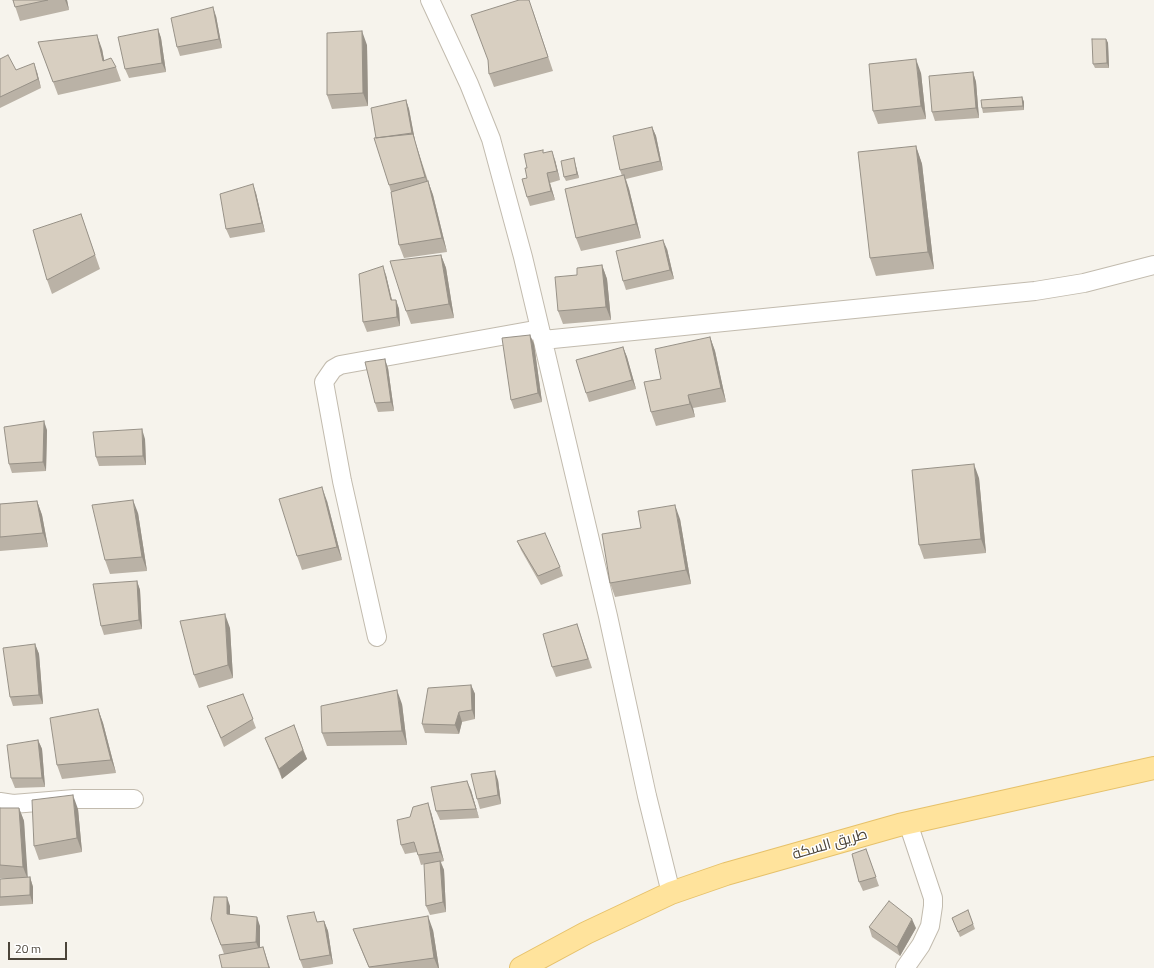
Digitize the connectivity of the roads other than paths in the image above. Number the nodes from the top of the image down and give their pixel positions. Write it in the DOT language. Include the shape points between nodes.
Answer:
graph roads {
  1 [pos="430,0"];
  2 [pos="1154,265"];
  3 [pos="541,334"];
  4 [pos="377,637"];
  5 [pos="1154,768"];
  6 [pos="134,799"];
  7 [pos="0,802"];
  8 [pos="908,823"];
  9 [pos="671,893"];
  10 [pos="521,968"];
  11 [pos="905,968"];
  1 -- 3 [label="street" via="491,139 524,256"];
  2 -- 3 [label="street" via="1084,283 1035,291"];
  3 -- 4 [label="street" via="340,366 333,369 324,382 342,481"];
  3 -- 9 [label="street"];
  5 -- 8 [label="main road, طريق السكة"];
  6 -- 7 [label="street" via="74,799 13,804"];
  8 -- 9 [label="main road, طريق السكة" via="726,874"];
  8 -- 11 [label="street" via="933,898 933,906 930,926"];
  9 -- 10 [label="main road, طريق السكة" via="586,933"];
}
